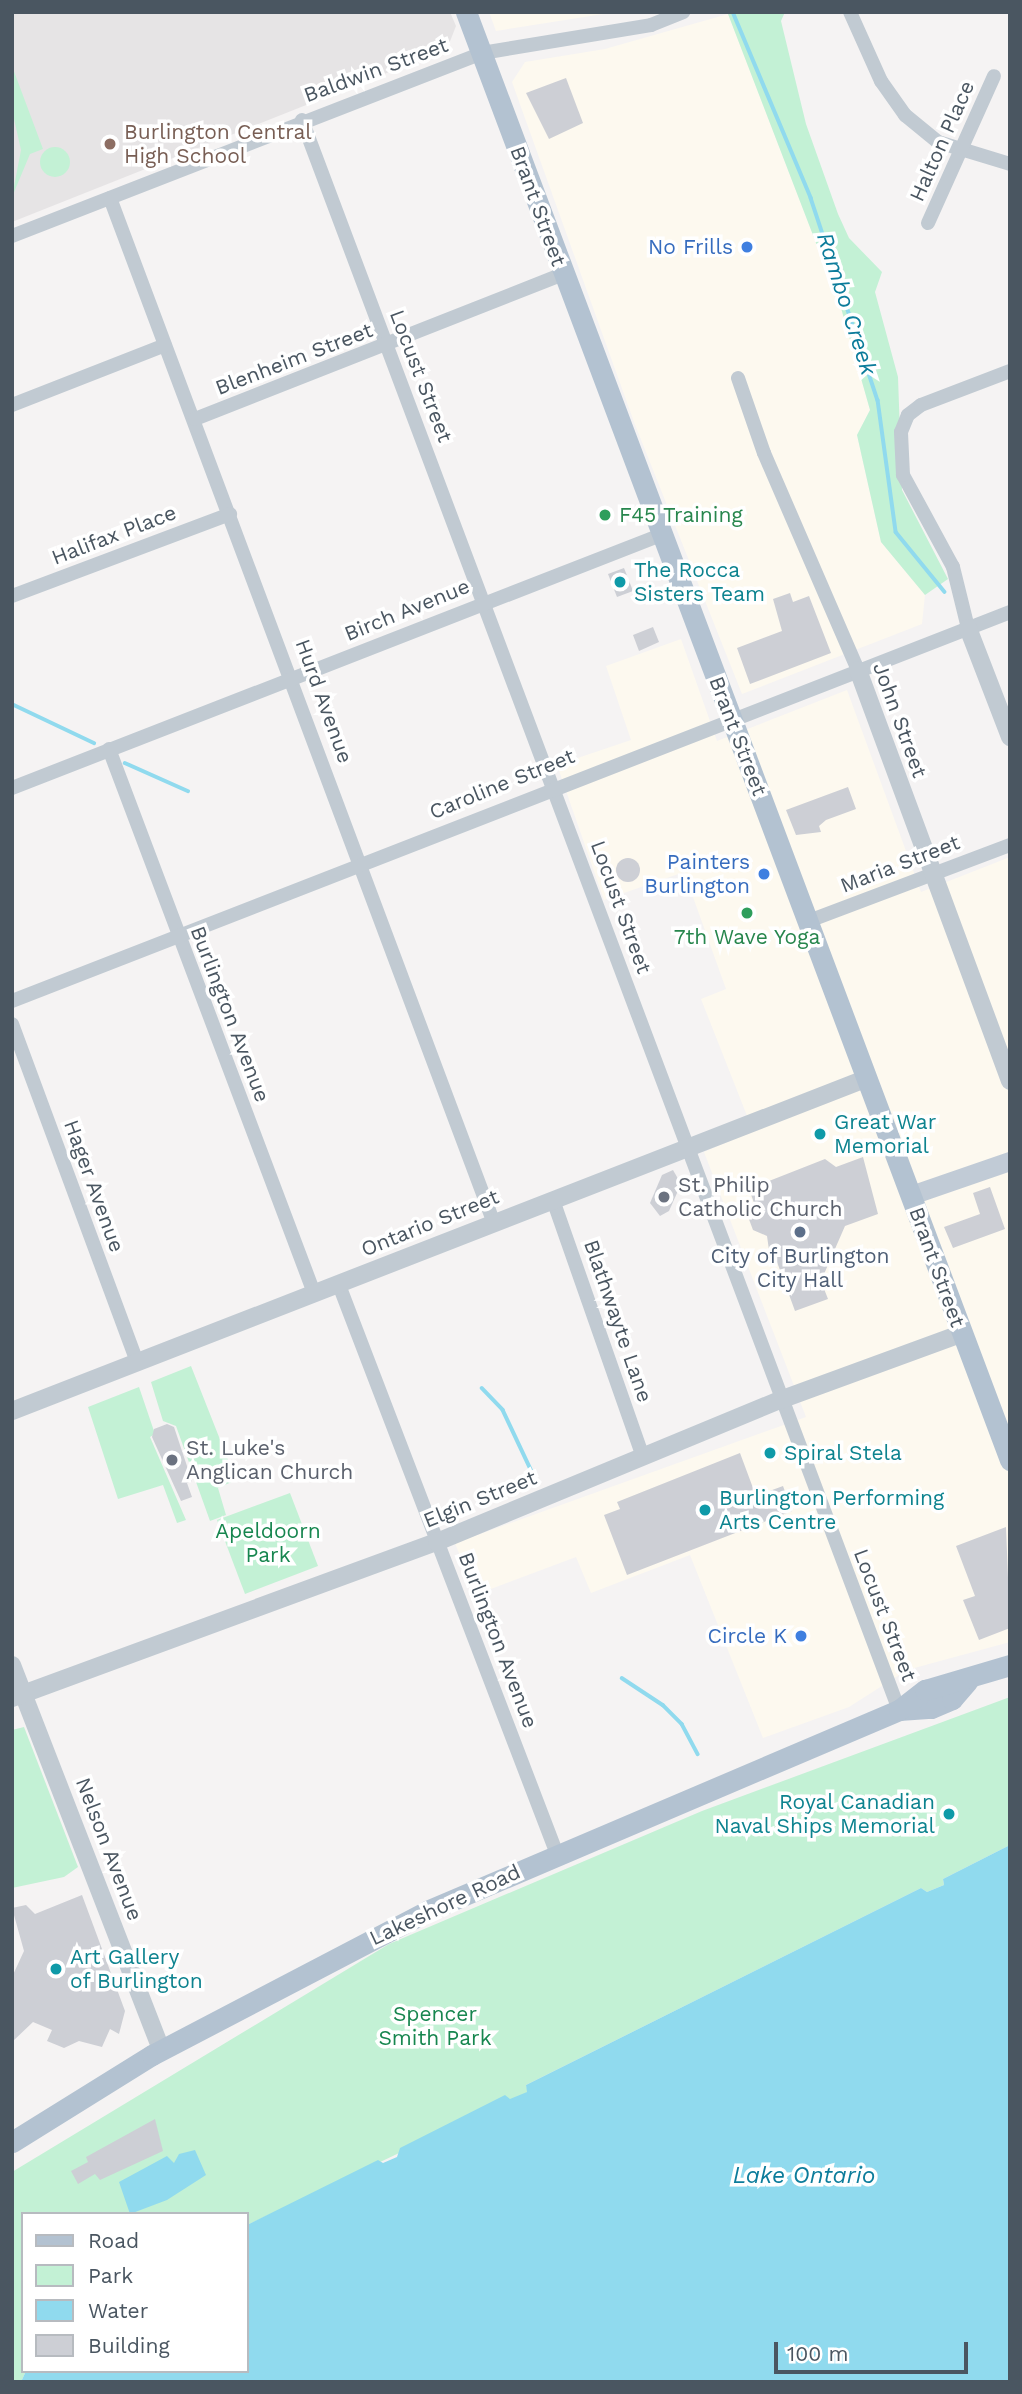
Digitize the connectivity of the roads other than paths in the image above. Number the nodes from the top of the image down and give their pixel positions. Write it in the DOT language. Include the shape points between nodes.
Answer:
graph roads {
  1 [pos="466,12"];
  2 [pos="682,12"];
  3 [pos="850,12"];
  4 [pos="482,53"];
  5 [pos="994,76"];
  6 [pos="302,120"];
  7 [pos="960,151"];
  8 [pos="1010,164"];
  9 [pos="110,198"];
  10 [pos="928,223"];
  11 [pos="12,236"];
  12 [pos="563,274"];
  13 [pos="165,345"];
  14 [pos="386,346"];
  15 [pos="1010,372"];
  16 [pos="738,378"];
  17 [pos="12,405"];
  18 [pos="195,419"];
  19 [pos="230,514"];
  20 [pos="661,535"];
  21 [pos="12,596"];
  22 [pos="487,601"];
  23 [pos="1010,612"];
  24 [pos="968,628"];
  25 [pos="858,670"];
  26 [pos="293,678"];
  27 [pos="732,717"];
  28 [pos="1010,737"];
  29 [pos="109,749"];
  30 [pos="553,786"];
  31 [pos="12,788"];
  32 [pos="1010,845"];
  33 [pos="361,862"];
  34 [pos="932,874"];
  35 [pos="806,922"];
  36 [pos="178,936"];
  37 [pos="12,1001"];
  38 [pos="12,1024"];
  39 [pos="865,1079"];
  40 [pos="1010,1081"];
  41 [pos="687,1146"];
  42 [pos="1010,1161"];
  43 [pos="911,1195"];
  44 [pos="553,1200"];
  45 [pos="493,1221"];
  46 [pos="339,1285"];
  47 [pos="314,1293"];
  48 [pos="960,1334"];
  49 [pos="137,1362"];
  50 [pos="780,1400"];
  51 [pos="12,1411"];
  52 [pos="643,1457"];
  53 [pos="1010,1460"];
  54 [pos="437,1542"];
  55 [pos="12,1665"];
  56 [pos="1010,1665"];
  57 [pos="18,1695"];
  58 [pos="899,1710"];
  59 [pos="557,1854"];
  60 [pos="161,2050"];
  61 [pos="12,2142"];
  1 -- 4 [label="main road, Brant Street"];
  2 -- 4 [label="street, Baldwin Street" via="651,25"];
  3 -- 7 [label="street" via="881,81 905,116"];
  4 -- 6 [label="street, Baldwin Street"];
  4 -- 12 [label="main road, Brant Street"];
  5 -- 7 [label="street, Halton Place"];
  6 -- 9 [label="street, Baldwin Street"];
  6 -- 14 [label="street, Locust Street"];
  7 -- 8 [label="street"];
  7 -- 10 [label="street, Halton Place"];
  9 -- 11 [label="street, Baldwin Street"];
  9 -- 13 [label="street, Hurd Avenue"];
  12 -- 14 [label="street, Blenheim Street"];
  12 -- 20 [label="main road, Brant Street"];
  13 -- 17 [label="street"];
  13 -- 18 [label="street, Hurd Avenue"];
  14 -- 18 [label="street, Blenheim Street"];
  14 -- 22 [label="street, Locust Street"];
  15 -- 24 [label="street" via="921,405 908,415 901,432 903,475 953,567"];
  16 -- 25 [label="street, John Street" via="764,453"];
  18 -- 19 [label="street, Hurd Avenue"];
  19 -- 21 [label="street, Halifax Place"];
  19 -- 26 [label="street, Hurd Avenue"];
  20 -- 22 [label="street, Birch Avenue"];
  20 -- 27 [label="main road, Brant Street"];
  22 -- 26 [label="street, Birch Avenue"];
  22 -- 30 [label="street, Locust Street"];
  23 -- 24 [label="street, Caroline Street"];
  24 -- 25 [label="street, Caroline Street"];
  24 -- 28 [label="street"];
  25 -- 27 [label="street, Caroline Street"];
  25 -- 34 [label="street, John Street"];
  26 -- 29 [label="street, Birch Avenue"];
  26 -- 33 [label="street, Hurd Avenue"];
  27 -- 30 [label="street, Caroline Street"];
  27 -- 35 [label="main road, Brant Street"];
  29 -- 31 [label="street, Birch Avenue"];
  29 -- 36 [label="street, Burlington Avenue"];
  30 -- 33 [label="street, Caroline Street"];
  30 -- 41 [label="street, Locust Street"];
  32 -- 34 [label="street, Maria Street"];
  33 -- 36 [label="street, Caroline Street"];
  33 -- 45 [label="street, Hurd Avenue"];
  34 -- 35 [label="street, Maria Street"];
  34 -- 40 [label="street, John Street"];
  35 -- 39 [label="main road, Brant Street"];
  36 -- 37 [label="street, Caroline Street"];
  36 -- 47 [label="street, Burlington Avenue"];
  38 -- 49 [label="street, Hager Avenue"];
  39 -- 41 [label="street, Ontario Street"];
  39 -- 43 [label="main road, Brant Street"];
  41 -- 44 [label="street, Ontario Street"];
  41 -- 50 [label="street, Locust Street"];
  42 -- 43 [label="main road"];
  43 -- 48 [label="main road, Brant Street"];
  44 -- 45 [label="street, Ontario Street"];
  44 -- 52 [label="street, Blathwayte Lane"];
  45 -- 46 [label="street, Ontario Street"];
  46 -- 47 [label="street, Ontario Street"];
  46 -- 54 [label="street, Burlington Avenue"];
  47 -- 49 [label="street, Ontario Street"];
  48 -- 50 [label="street, Elgin Street"];
  48 -- 53 [label="main road, Brant Street"];
  49 -- 51 [label="street, Ontario Street"];
  50 -- 52 [label="street, Elgin Street"];
  50 -- 58 [label="street, Locust Street"];
  52 -- 54 [label="street, Elgin Street"];
  54 -- 57 [label="street, Elgin Street"];
  54 -- 59 [label="street, Burlington Avenue"];
  55 -- 57 [label="street, Nelson Avenue"];
  56 -- 58 [label="main road, Lakeshore Road" via="967,1682 925,1690"];
  57 -- 60 [label="street, Nelson Avenue"];
  58 -- 59 [label="main road, Lakeshore Road"];
  59 -- 60 [label="main road, Lakeshore Road" via="404,1923"];
  60 -- 61 [label="main road, Lakeshore Road"];
}
